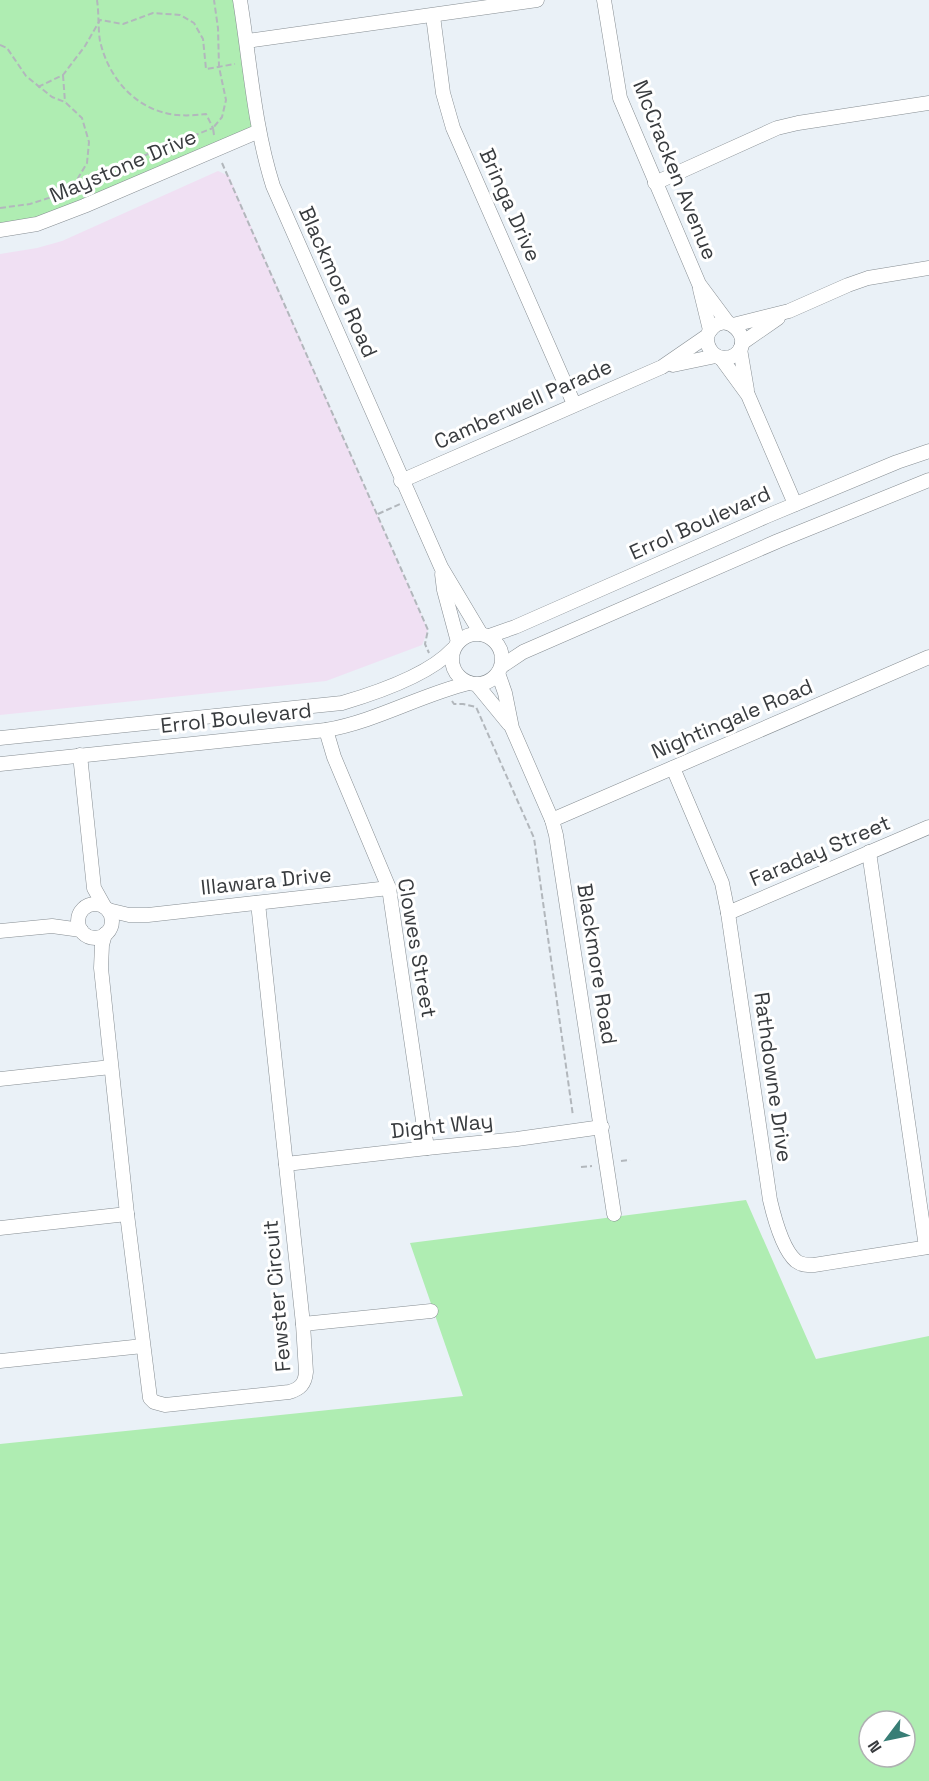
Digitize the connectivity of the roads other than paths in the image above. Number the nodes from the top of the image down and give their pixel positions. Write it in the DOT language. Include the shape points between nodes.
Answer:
graph roads {
  1 [pos="240,0"];
  2 [pos="537,0"];
  3 [pos="604,0"];
  4 [pos="433,16"];
  5 [pos="247,41"];
  6 [pos="929,103"];
  7 [pos="259,131"];
  8 [pos="655,183"];
  9 [pos="0,230"];
  10 [pos="929,268"];
  11 [pos="699,284"];
  12 [pos="789,311"];
  13 [pos="730,324"];
  14 [pos="708,333"];
  15 [pos="741,346"];
  16 [pos="719,357"];
  17 [pos="662,367"];
  18 [pos="748,395"];
  19 [pos="574,404"];
  20 [pos="929,451"];
  21 [pos="929,480"];
  22 [pos="402,481"];
  23 [pos="795,504"];
  24 [pos="441,567"];
  25 [pos="485,635"];
  26 [pos="455,646"];
  27 [pos="929,657"];
  28 [pos="500,669"];
  29 [pos="473,684"];
  30 [pos="512,728"];
  31 [pos="326,730"];
  32 [pos="0,738"];
  33 [pos="80,755"];
  34 [pos="0,764"];
  35 [pos="673,768"];
  36 [pos="552,820"];
  37 [pos="929,827"];
  38 [pos="869,852"];
  39 [pos="91,861"];
  40 [pos="389,888"];
  41 [pos="258,903"];
  42 [pos="106,908"];
  43 [pos="81,911"];
  44 [pos="728,913"];
  45 [pos="148,915"];
  46 [pos="52,926"];
  47 [pos="0,932"];
  48 [pos="107,932"];
  49 [pos="83,933"];
  50 [pos="101,968"];
  51 [pos="111,1067"];
  52 [pos="0,1079"];
  53 [pos="602,1127"];
  54 [pos="427,1148"];
  55 [pos="286,1164"];
  56 [pos="127,1214"];
  57 [pos="614,1214"];
  58 [pos="0,1228"];
  59 [pos="928,1247"];
  60 [pos="431,1311"];
  61 [pos="303,1324"];
  62 [pos="143,1346"];
  63 [pos="0,1361"];
  1 -- 5 [label="street, Blackmore Road"];
  2 -- 4 [label="street"];
  3 -- 8 [label="street, McCracken Avenue" via="620,98"];
  4 -- 5 [label="street"];
  4 -- 19 [label="street, Bringa Drive" via="443,93 453,128"];
  5 -- 7 [label="street, Blackmore Road"];
  6 -- 8 [label="street" via="777,128"];
  7 -- 9 [label="street, Maystone Drive" via="84,207 38,224"];
  7 -- 22 [label="street, Blackmore Road" via="273,186"];
  8 -- 11 [label="street, McCracken Avenue"];
  10 -- 12 [label="street" via="868,278"];
  11 -- 13 [label="street, McCracken Avenue"];
  11 -- 14 [label="street, McCracken Avenue"];
  12 -- 13 [label="street"];
  12 -- 15 [label="street"];
  13 -- 14 [label="street" via="719,323"];
  13 -- 15 [label="street" via="740,333"];
  14 -- 16 [label="street" via="708,348"];
  14 -- 17 [label="street, Camberwell Parade"];
  15 -- 16 [label="street" via="732,356"];
  15 -- 18 [label="street"];
  16 -- 17 [label="street, Camberwell Parade"];
  16 -- 18 [label="street"];
  17 -- 19 [label="street, Camberwell Parade"];
  18 -- 23 [label="street"];
  19 -- 22 [label="street, Camberwell Parade"];
  20 -- 23 [label="street, Errol Boulevard"];
  21 -- 28 [label="street" via="523,652"];
  22 -- 24 [label="street, Blackmore Road"];
  23 -- 25 [label="street, Errol Boulevard" via="515,627"];
  24 -- 25 [label="street, Blackmore Road"];
  24 -- 26 [label="street, Blackmore Road"];
  25 -- 26 [label="street" via="464,636"];
  25 -- 28 [label="street" via="500,649"];
  26 -- 29 [label="street" via="452,666 456,674"];
  26 -- 32 [label="street, Errol Boulevard" via="443,660 403,681 342,703"];
  27 -- 35 [label="street, Nightingale Road"];
  28 -- 29 [label="street" via="485,683"];
  28 -- 30 [label="street, Blackmore Road"];
  29 -- 30 [label="street, Blackmore Road"];
  29 -- 31 [label="street, Errol Boulevard" via="446,689 369,720"];
  30 -- 36 [label="street, Blackmore Road"];
  31 -- 33 [label="street, Errol Boulevard"];
  31 -- 40 [label="street, Clowes Street"];
  33 -- 34 [label="street, Errol Boulevard"];
  33 -- 39 [label="street"];
  35 -- 36 [label="street, Nightingale Road"];
  35 -- 44 [label="street, Rathdowne Drive" via="722,883"];
  36 -- 53 [label="street, Blackmore Road"];
  37 -- 38 [label="street, Faraday Street"];
  38 -- 44 [label="street, Faraday Street"];
  38 -- 59 [label="street"];
  39 -- 42 [label="street" via="94,888"];
  39 -- 43 [label="street" via="90,887"];
  40 -- 41 [label="street, Illawara Drive"];
  40 -- 54 [label="street, Clowes Street"];
  41 -- 45 [label="street, Illawara Drive"];
  41 -- 55 [label="street, Fewster Circuit"];
  42 -- 43 [label="street" via="93,904"];
  42 -- 45 [label="street, Illawara Drive" via="129,915"];
  42 -- 48 [label="street" via="112,920"];
  43 -- 46 [label="street"];
  43 -- 49 [label="street" via="78,920"];
  44 -- 59 [label="street, Rathdowne Drive" via="770,1200 787,1250 803,1265 814,1265"];
  45 -- 48 [label="street, Illawara Drive" via="129,919"];
  46 -- 47 [label="street"];
  46 -- 49 [label="street"];
  48 -- 49 [label="street" via="95,938"];
  48 -- 50 [label="street, Fewster Circuit"];
  49 -- 50 [label="street, Fewster Circuit" via="97,952"];
  50 -- 51 [label="street, Fewster Circuit"];
  51 -- 52 [label="street"];
  51 -- 56 [label="street, Fewster Circuit"];
  53 -- 54 [label="street, Dight Way"];
  53 -- 57 [label="street, Blackmore Road"];
  54 -- 55 [label="street, Dight Way"];
  55 -- 61 [label="street, Fewster Circuit"];
  56 -- 58 [label="street"];
  56 -- 62 [label="street, Fewster Circuit"];
  60 -- 61 [label="street"];
  61 -- 62 [label="street, Fewster Circuit" via="305,1380 289,1392 159,1404 150,1398"];
  62 -- 63 [label="street"];
}
